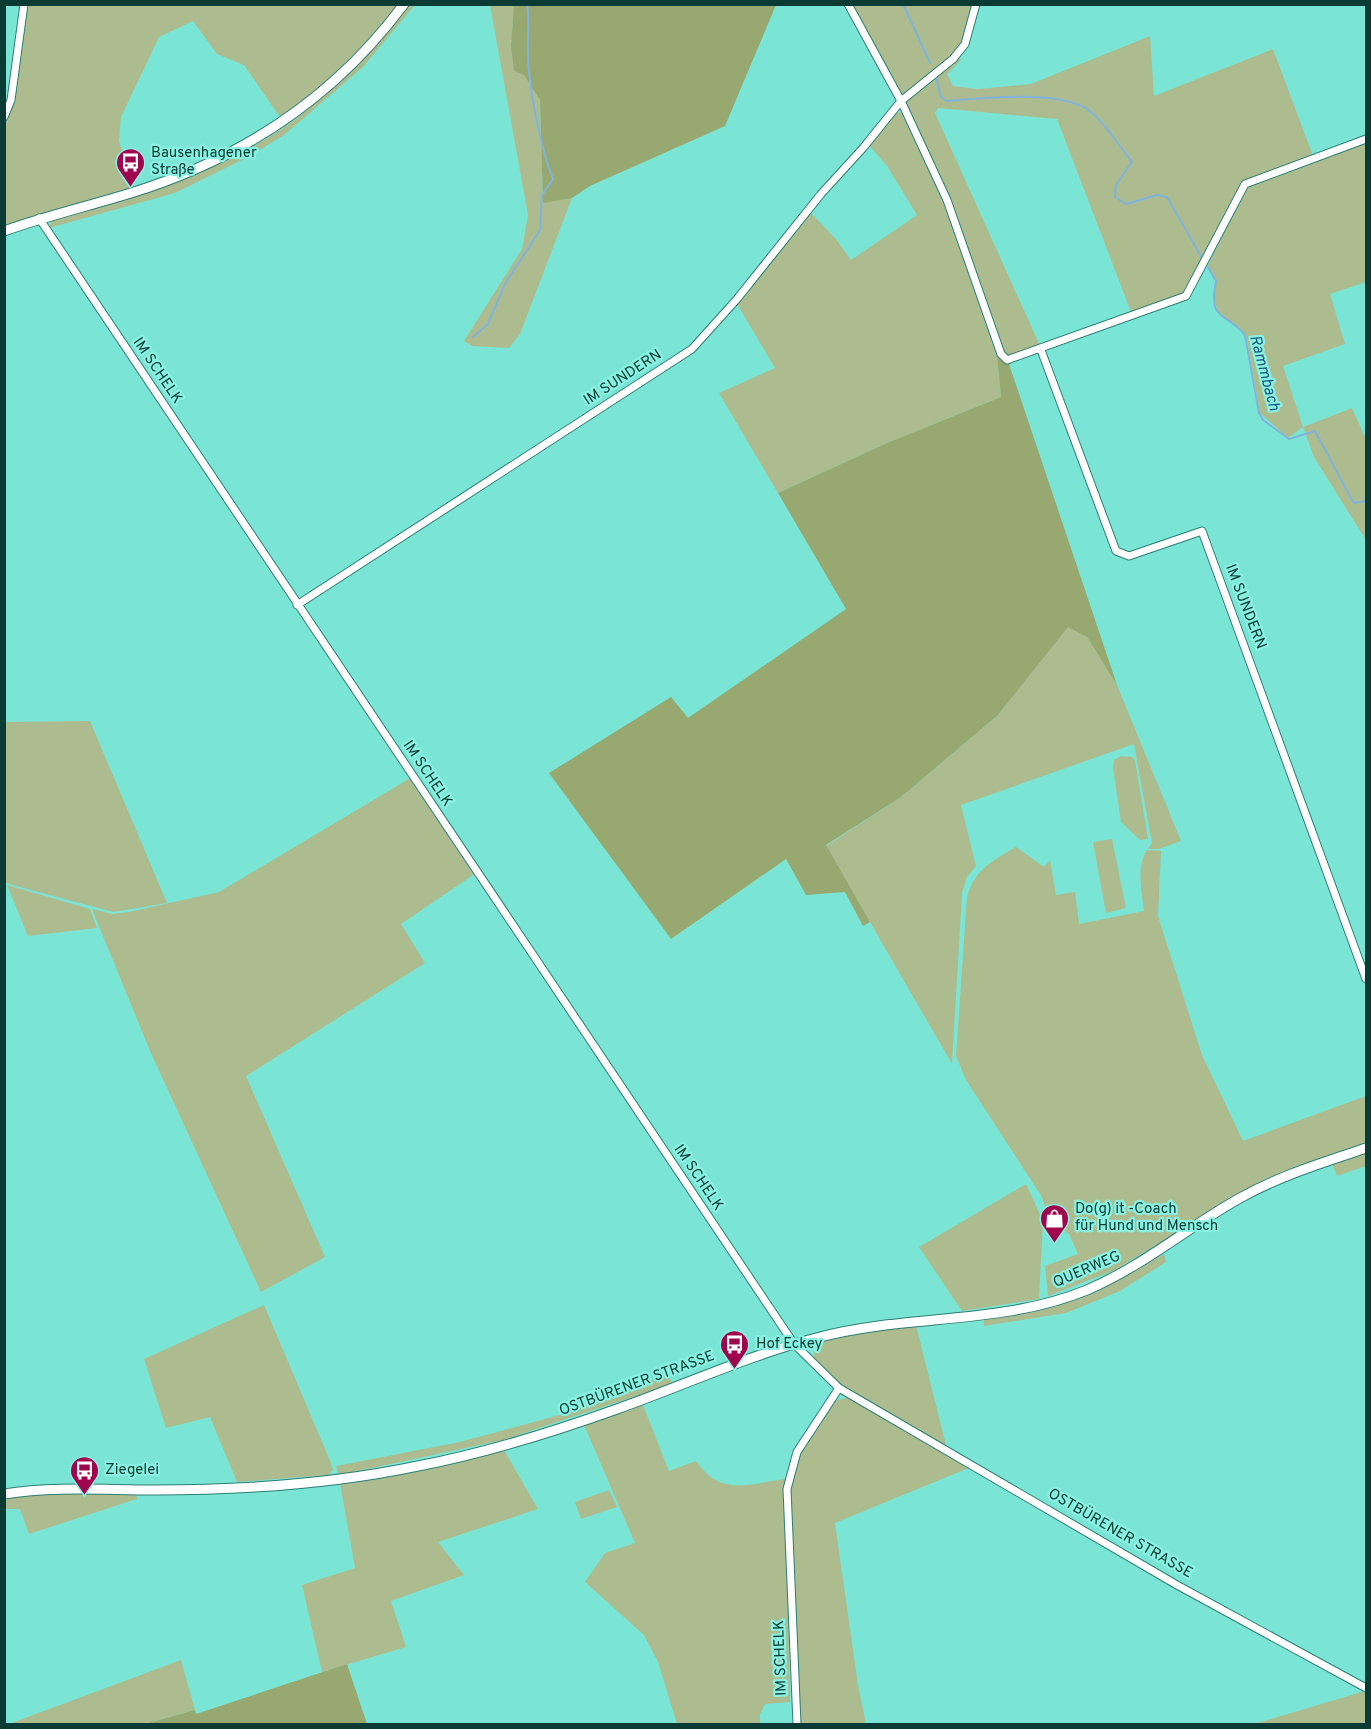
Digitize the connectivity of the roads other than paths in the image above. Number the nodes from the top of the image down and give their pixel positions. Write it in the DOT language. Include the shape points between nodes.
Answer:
graph roads {
  1 [pos="24,4"];
  2 [pos="404,4"];
  3 [pos="848,4"];
  4 [pos="976,4"];
  5 [pos="901,101"];
  6 [pos="4,117"];
  7 [pos="1366,139"];
  8 [pos="39,218"];
  9 [pos="4,231"];
  10 [pos="1041,350"];
  11 [pos="297,605"];
  12 [pos="1366,979"];
  13 [pos="1366,1148"];
  14 [pos="794,1344"];
  15 [pos="838,1388"];
  16 [pos="4,1494"];
  17 [pos="1366,1688"];
  18 [pos="796,1725"];
  1 -- 6 [label="street" via="11,100"];
  2 -- 8 [label="street" via="381,34 328,86 252,143 149,187"];
  3 -- 5 [label="street"];
  4 -- 5 [label="street, IM SUNDERN" via="965,44 953,59"];
  5 -- 10 [label="street" via="947,200 1001,354 1007,360"];
  5 -- 11 [label="street, IM SUNDERN" via="692,349"];
  7 -- 10 [label="street" via="1245,184 1186,296"];
  8 -- 9 [label="street"];
  8 -- 11 [label="street, IM SCHELK"];
  10 -- 12 [label="street, IM SUNDERN" via="1116,551 1129,555 1202,531"];
  11 -- 14 [label="street, IM SCHELK"];
  13 -- 14 [label="street, QUERWEG" via="1263,1186 1152,1256 1084,1291 1024,1309 866,1327"];
  14 -- 15 [label="street, OSTBÜRENER STRASSE"];
  14 -- 16 [label="street, OSTBÜRENER STRASSE" via="615,1410 515,1442 417,1467 321,1481 250,1486 42,1489"];
  15 -- 17 [label="street, OSTBÜRENER STRASSE" via="1167,1579"];
  15 -- 18 [label="street, IM SCHELK" via="797,1452 787,1489"];
}
